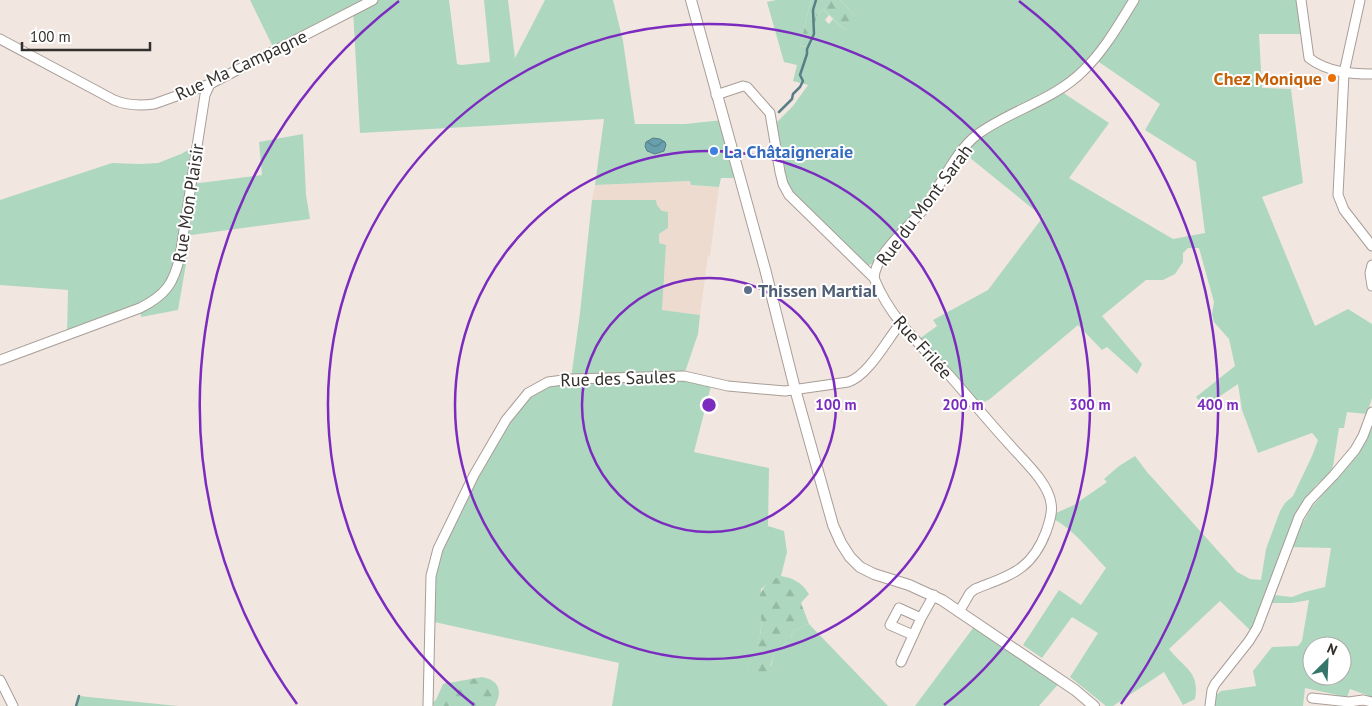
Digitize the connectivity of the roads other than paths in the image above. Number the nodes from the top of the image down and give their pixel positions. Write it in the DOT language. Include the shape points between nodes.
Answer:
graph roads {
  1 [pos="372,0"];
  2 [pos="690,0"];
  3 [pos="1134,0"];
  4 [pos="1301,0"];
  5 [pos="1360,0"];
  6 [pos="0,39"];
  7 [pos="1344,73"];
  8 [pos="1372,74"];
  9 [pos="210,84"];
  10 [pos="716,95"];
  11 [pos="1372,246"];
  12 [pos="1372,265"];
  13 [pos="874,278"];
  14 [pos="1372,286"];
  15 [pos="900,324"];
  16 [pos="0,360"];
  17 [pos="795,389"];
  18 [pos="1372,412"];
  19 [pos="934,595"];
  20 [pos="959,612"];
  21 [pos="921,618"];
  22 [pos="913,635"];
  23 [pos="901,662"];
  24 [pos="0,680"];
  25 [pos="1312,698"];
  26 [pos="1372,702"];
  27 [pos="13,706"];
  28 [pos="428,706"];
  29 [pos="1094,706"];
  30 [pos="1210,706"];
  1 -- 9 [label="street, Rue Ma Campagne"];
  2 -- 10 [label="street"];
  3 -- 13 [label="street, Rue du Mont Sarah" via="1083,71 1053,93 989,127 969,143 923,209 882,255"];
  4 -- 7 [label="street" via="1309,58"];
  5 -- 7 [label="street"];
  6 -- 9 [label="street, Rue Ma Campagne" via="114,100 132,106 154,104"];
  7 -- 8 [label="street"];
  7 -- 11 [label="street" via="1339,203"];
  9 -- 16 [label="street, Rue Mon Plaisir" via="180,256 170,285 140,308"];
  10 -- 13 [label="street, Rue Frilée" via="744,86 759,99 770,113 782,184"];
  10 -- 17 [label="street"];
  12 -- 14 [label="street"];
  13 -- 15 [label="street, Rue Frilée"];
  15 -- 17 [label="street, Rue des Saules" via="857,379"];
  15 -- 20 [label="street, Rue Frilée" via="1040,479 1052,504 1044,536 1028,562 1013,574 975,589"];
  17 -- 19 [label="street" via="833,525 850,557 865,570"];
  17 -- 28 [label="street, Rue des Saules" via="728,386 684,376 553,380 528,393 506,420 474,475 438,549 431,576"];
  18 -- 30 [label="street" via="1355,450 1309,501 1299,517 1257,628 1212,690"];
  19 -- 20 [label="street"];
  19 -- 21 [label="street"];
  20 -- 29 [label="street"];
  21 -- 22 [label="street"];
  21 -- 22 [label="street" via="899,608 890,625"];
  22 -- 23 [label="street"];
  24 -- 27 [label="street"];
  25 -- 26 [label="street"];
}
